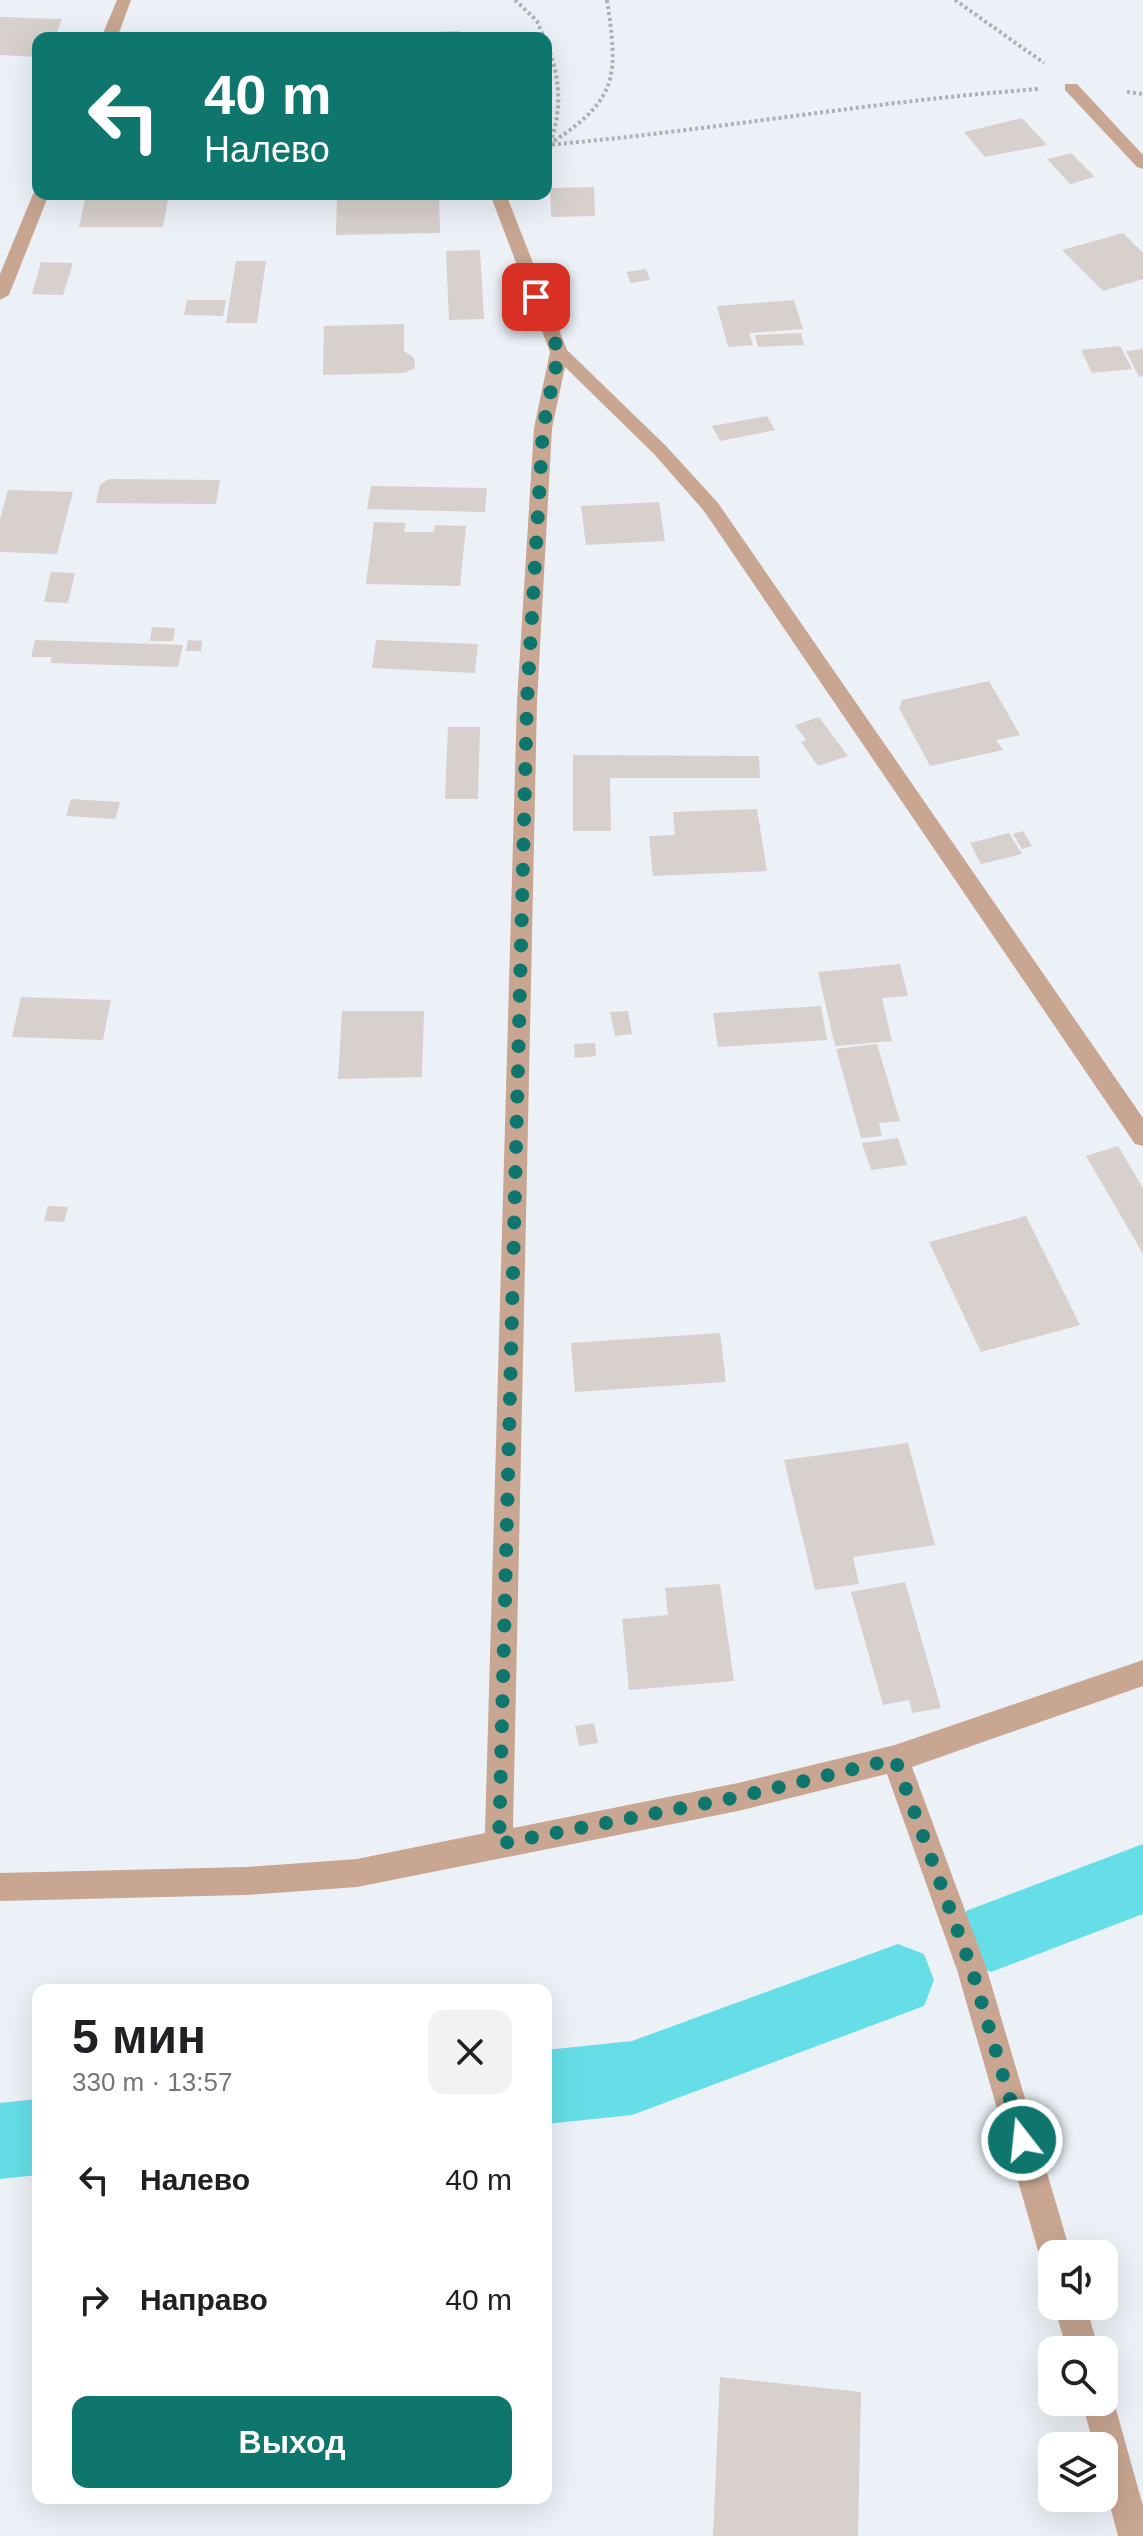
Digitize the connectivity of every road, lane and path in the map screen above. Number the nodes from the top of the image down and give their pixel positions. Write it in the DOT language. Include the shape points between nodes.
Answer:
graph roads {
  1 [pos="124,0"];
  2 [pos="515,0"];
  3 [pos="607,0"];
  4 [pos="955,0"];
  5 [pos="111,32"];
  6 [pos="542,32"];
  7 [pos="552,63"];
  8 [pos="1071,87"];
  9 [pos="552,135"];
  10 [pos="552,142"];
  11 [pos="552,144"];
  12 [pos="1143,164"];
  13 [pos="39,200"];
  14 [pos="500,200"];
  15 [pos="0,295"];
  16 [pos="559,352"];
  17 [pos="1143,1137"];
  18 [pos="1143,1673"];
  19 [pos="895,1759"];
  20 [pos="499,1844"];
  21 [pos="0,1887"];
  22 [pos="1051,2240"];
  23 [pos="1102,2416"];
  24 [pos="1135,2536"];
  1 -- 5 [label="street"];
  2 -- 6 [label="path"];
  3 -- 10 [label="path" via="615,47 614,85 602,106"];
  4 -- 8 [label="path"];
  7 -- 9 [label="path" via="562,96"];
  8 -- 11 [label="path" via="958,95"];
  8 -- 12 [label="street"];
  13 -- 15 [label="street"];
  14 -- 16 [label="street"];
  16 -- 17 [label="street" via="711,507"];
  16 -- 20 [label="street" via="543,428 527,701"];
  18 -- 19 [label="street"];
  19 -- 20 [label="street" via="738,1797"];
  19 -- 22 [label="street" via="972,1970"];
  20 -- 21 [label="street" via="357,1873"];
  23 -- 24 [label="street"];
}
